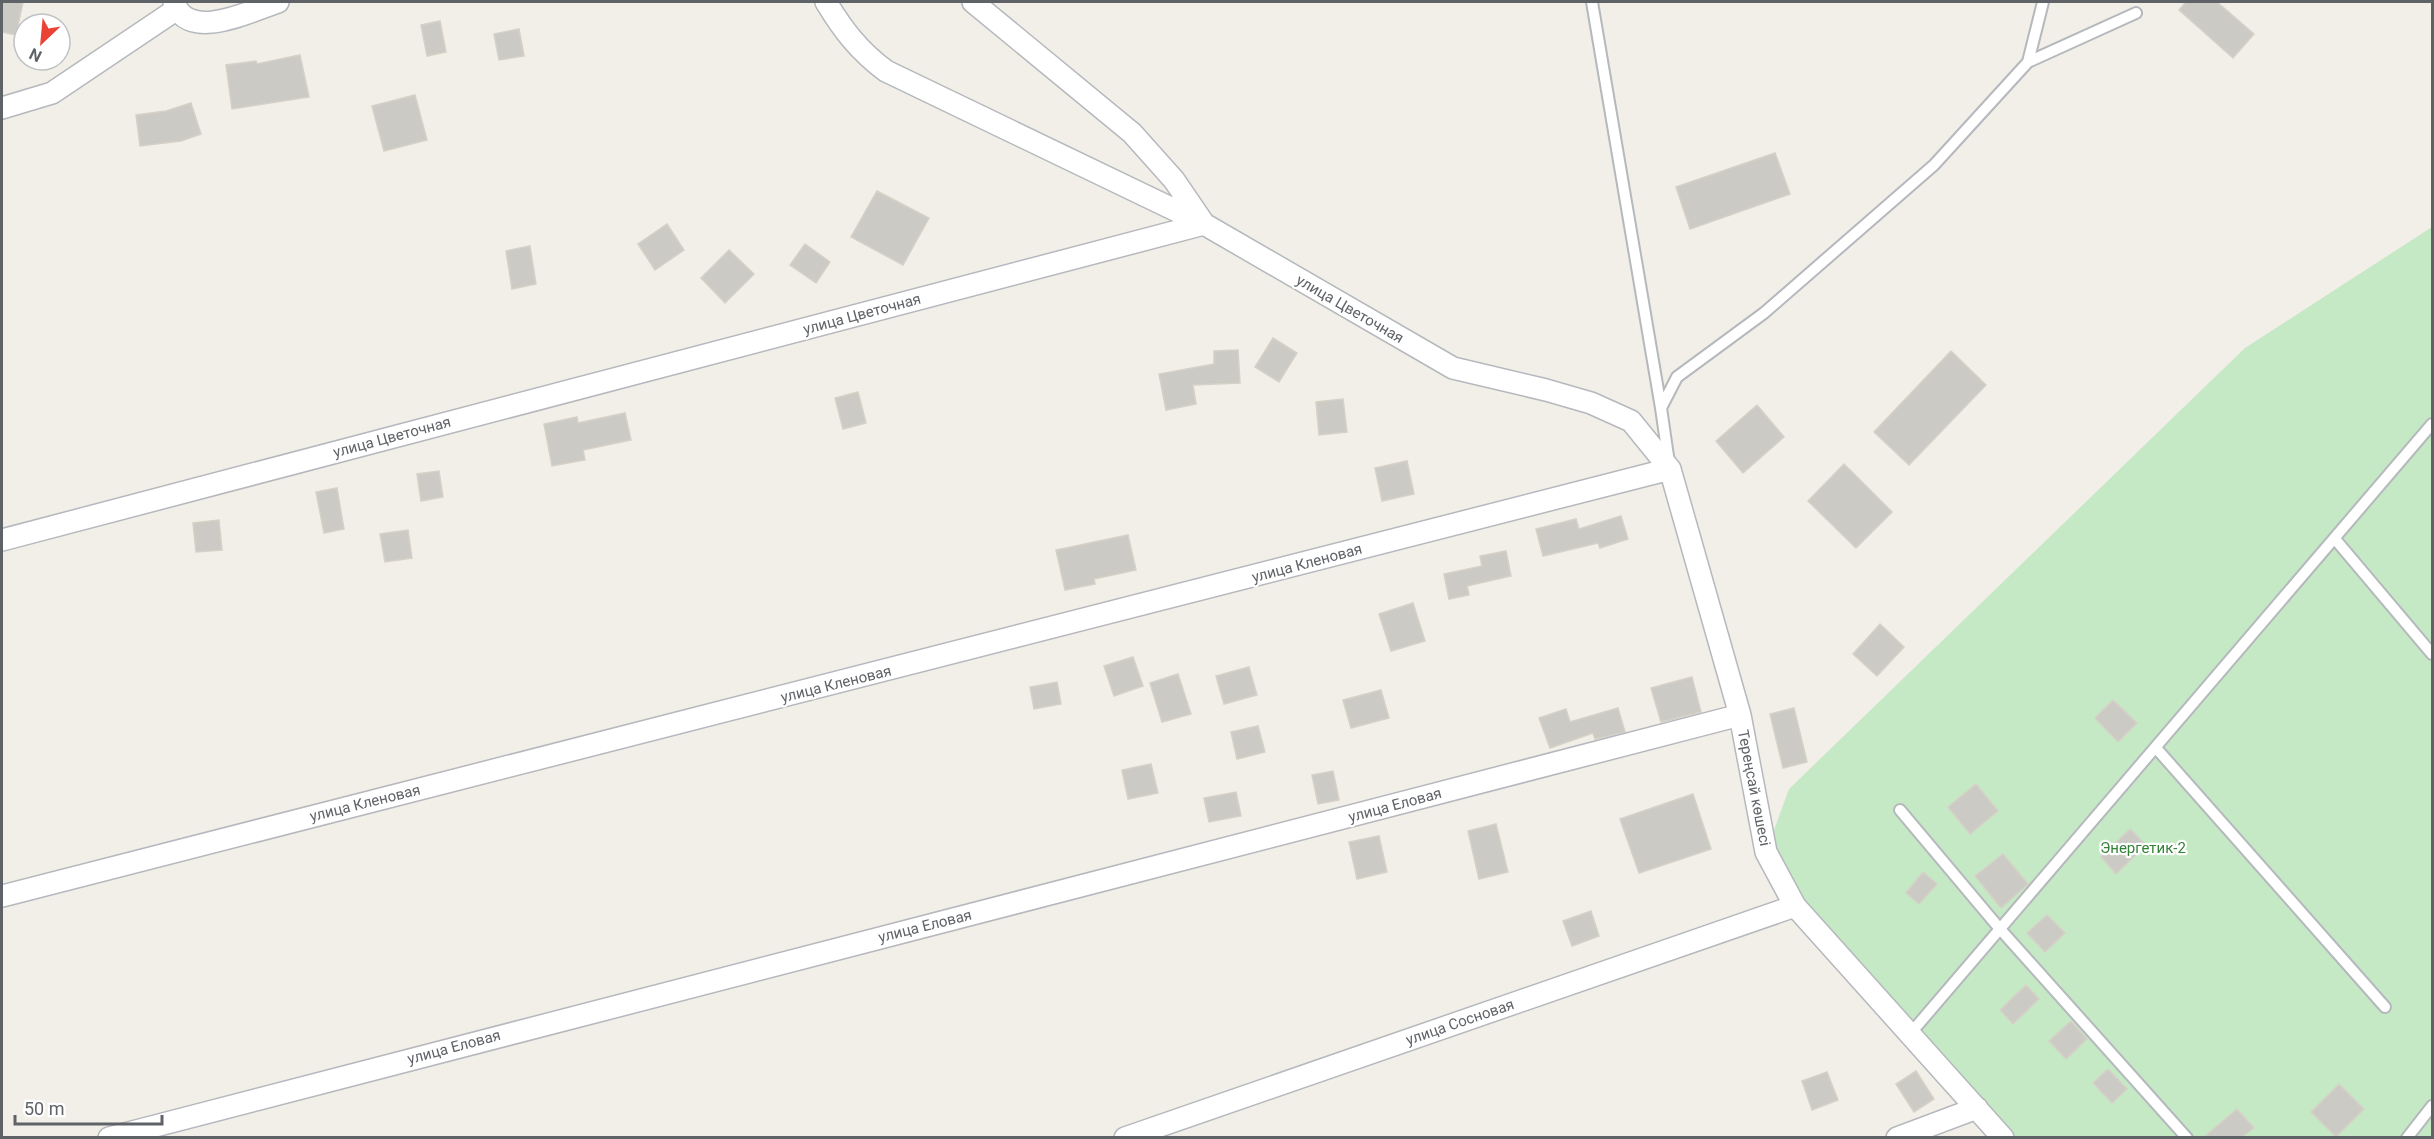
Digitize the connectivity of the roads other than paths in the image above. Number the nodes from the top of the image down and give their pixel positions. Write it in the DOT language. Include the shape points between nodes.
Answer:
graph roads {
  1 [pos="278,2"];
  2 [pos="826,2"];
  3 [pos="973,2"];
  4 [pos="1592,2"];
  5 [pos="2043,2"];
  6 [pos="175,5"];
  7 [pos="2136,13"];
  8 [pos="2028,62"];
  9 [pos="2,108"];
  10 [pos="1204,224"];
  11 [pos="1661,408"];
  12 [pos="2433,424"];
  13 [pos="1670,469"];
  14 [pos="2335,538"];
  15 [pos="2,540"];
  16 [pos="2433,654"];
  17 [pos="1740,715"];
  18 [pos="2156,748"];
  19 [pos="1900,810"];
  20 [pos="2,896"];
  21 [pos="1795,906"];
  22 [pos="2000,929"];
  23 [pos="2385,1007"];
  24 [pos="1910,1034"];
  25 [pos="2433,1106"];
  26 [pos="1977,1108"];
  27 [pos="110,1137"];
  28 [pos="1125,1137"];
  29 [pos="1897,1137"];
  30 [pos="2003,1137"];
  31 [pos="2187,1137"];
  32 [pos="2407,1137"];
  1 -- 6 [label="street" via="212,23 192,21"];
  2 -- 10 [label="street" via="856,46 886,71"];
  3 -- 10 [label="street" via="1132,133 1174,180"];
  4 -- 11 [label="lane"];
  5 -- 8 [label="lane"];
  6 -- 9 [label="street" via="52,93"];
  7 -- 8 [label="lane"];
  8 -- 11 [label="lane" via="1934,165 1764,313 1677,377"];
  10 -- 13 [label="street, улица Цветочная" via="1453,368 1580,399 1632,420"];
  10 -- 15 [label="street, улица Цветочная"];
  11 -- 13 [label="lane"];
  12 -- 14 [label="lane"];
  13 -- 17 [label="street, Тереңсай көшесі"];
  13 -- 20 [label="street, улица Кленовая"];
  14 -- 16 [label="lane"];
  14 -- 18 [label="lane"];
  17 -- 21 [label="street, Тереңсай көшесі" via="1766,852"];
  17 -- 27 [label="street, улица Еловая"];
  18 -- 22 [label="lane"];
  18 -- 23 [label="lane"];
  19 -- 22 [label="lane"];
  21 -- 24 [label="street, Тереңсай көшесі"];
  21 -- 28 [label="street, улица Сосновая"];
  22 -- 24 [label="lane"];
  22 -- 31 [label="lane"];
  24 -- 26 [label="street, Тереңсай көшесі"];
  25 -- 32 [label="lane"];
  26 -- 29 [label="street"];
  26 -- 30 [label="street, Тереңсай көшесі"];
}
